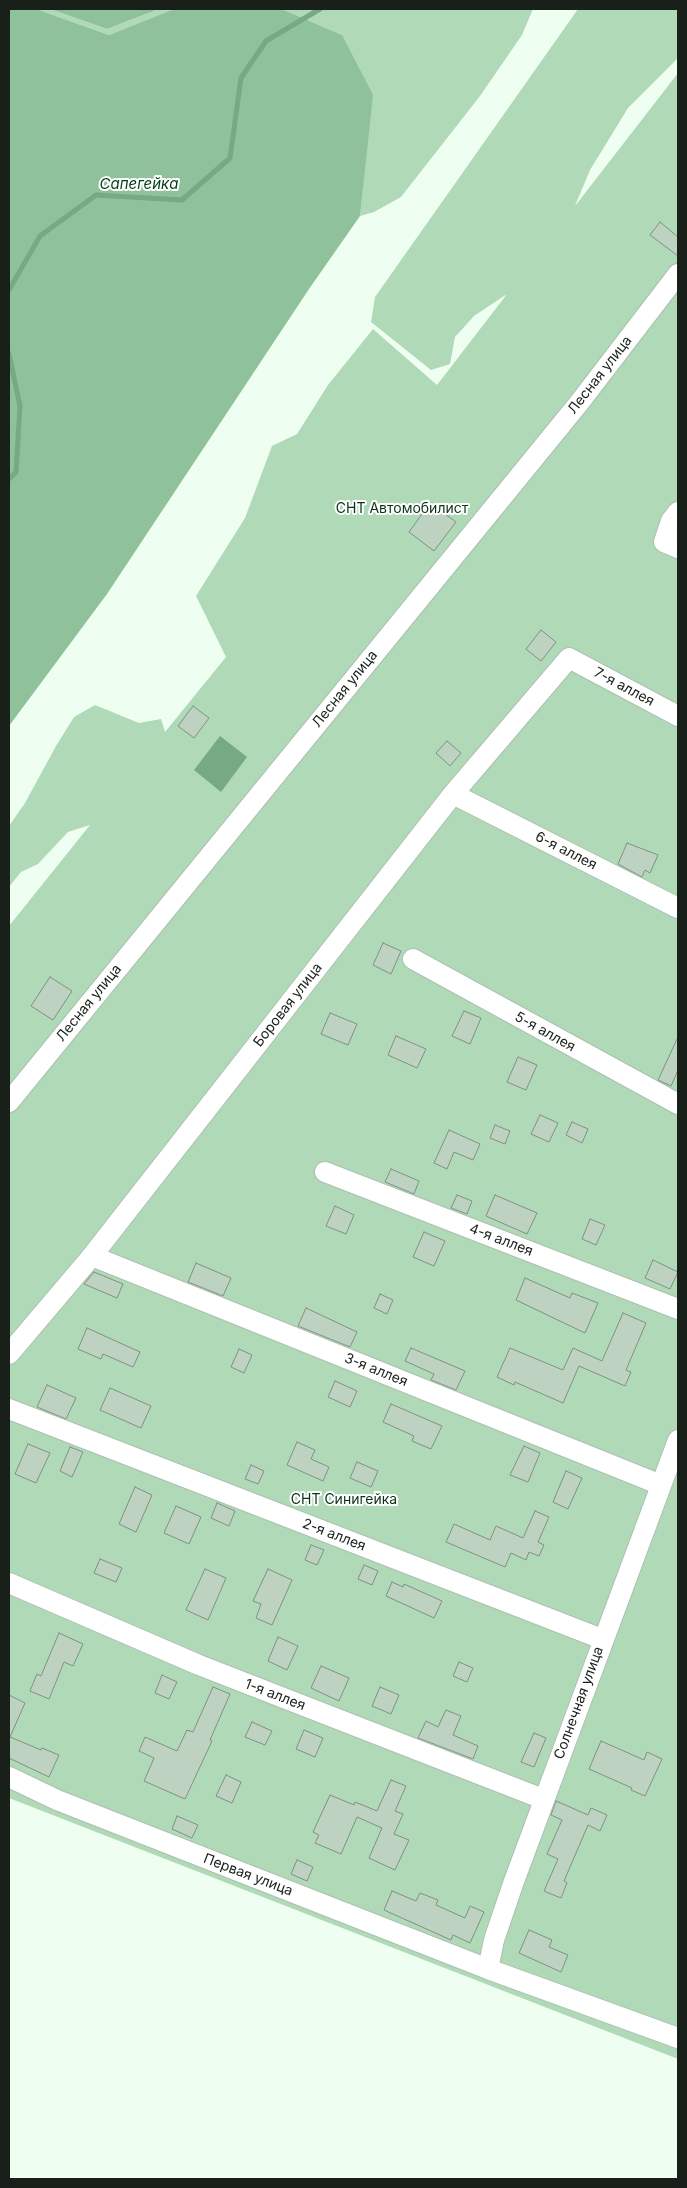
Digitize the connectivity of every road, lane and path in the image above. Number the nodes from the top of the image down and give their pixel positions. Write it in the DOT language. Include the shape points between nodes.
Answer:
graph roads {
  1 [pos="678,274"];
  2 [pos="678,512"];
  3 [pos="671,545"];
  4 [pos="569,658"];
  5 [pos="678,716"];
  6 [pos="453,794"];
  7 [pos="678,908"];
  8 [pos="413,959"];
  9 [pos="9,1102"];
  10 [pos="678,1104"];
  11 [pos="325,1172"];
  12 [pos="92,1256"];
  13 [pos="678,1308"];
  14 [pos="9,1354"];
  15 [pos="9,1409"];
  16 [pos="678,1440"];
  17 [pos="661,1485"];
  18 [pos="9,1583"];
  19 [pos="602,1639"];
  20 [pos="9,1777"];
  21 [pos="543,1799"];
  22 [pos="488,1969"];
  23 [pos="678,2038"];
  1 -- 9 [label="street, Лесная улица" via="572,410"];
  2 -- 3 [label="street" via="671,521"];
  4 -- 5 [label="street, 7-я аллея"];
  4 -- 6 [label="street, Боровая улица"];
  6 -- 7 [label="street, 6-я аллея"];
  6 -- 12 [label="street, Боровая улица"];
  8 -- 10 [label="street, 5-я аллея"];
  11 -- 13 [label="street, 4-я аллея"];
  12 -- 14 [label="street, Боровая улица"];
  12 -- 17 [label="street, 3-я аллея"];
  15 -- 19 [label="street, 2-я аллея"];
  16 -- 17 [label="street, Солнечная улица"];
  17 -- 19 [label="street, Солнечная улица"];
  18 -- 21 [label="street, 1-я аллея" via="199,1665"];
  19 -- 21 [label="street, Солнечная улица"];
  20 -- 22 [label="street, Первая улица" via="57,1800"];
  21 -- 22 [label="street, Солнечная улица" via="497,1930"];
  22 -- 23 [label="street, Первая улица"];
}
